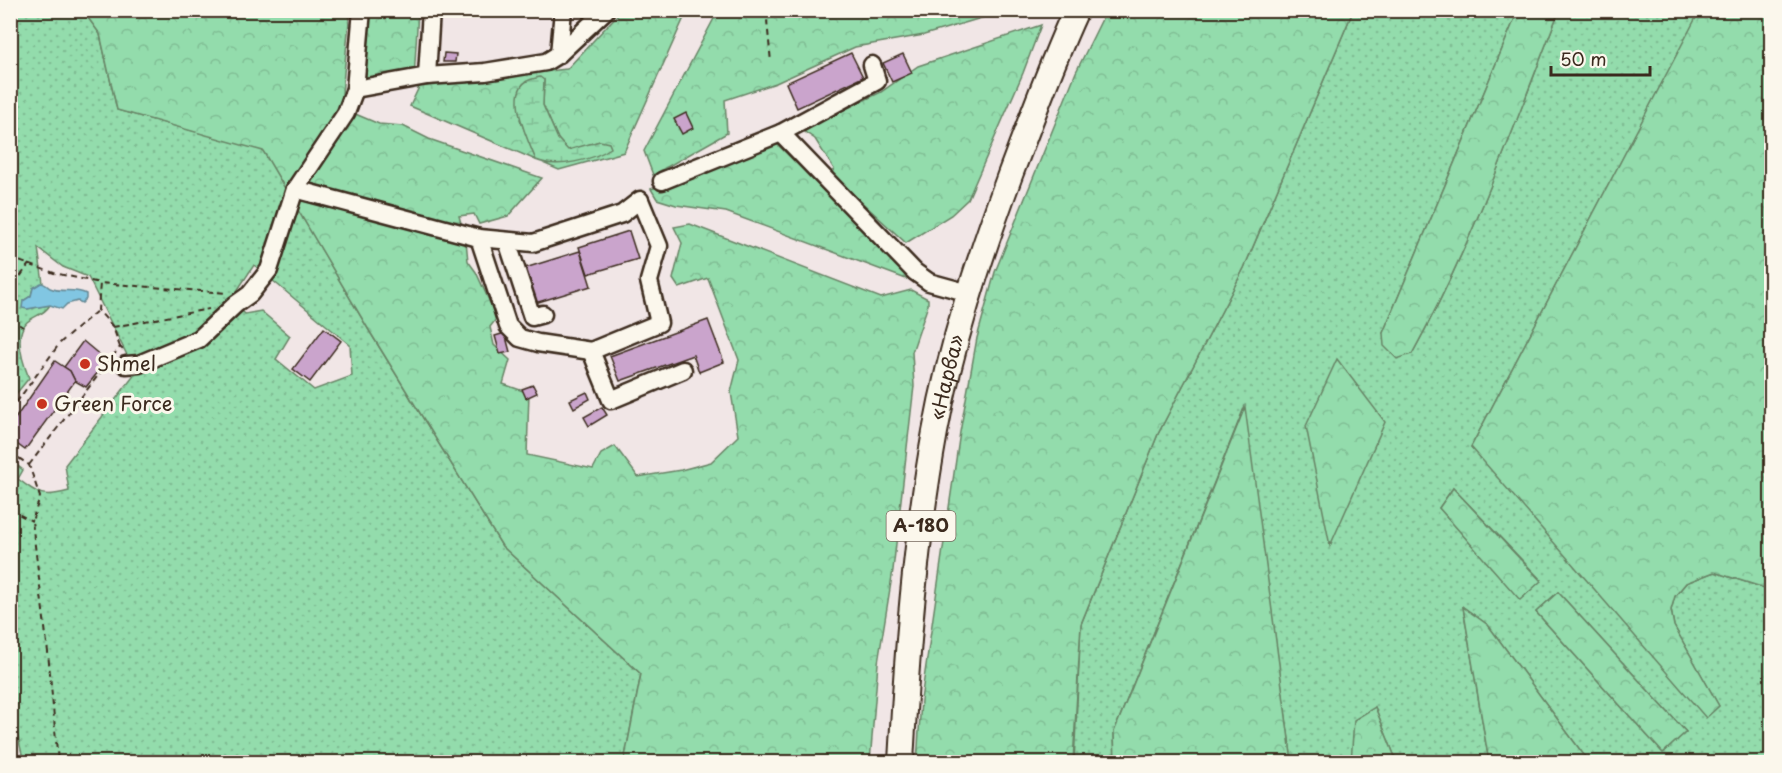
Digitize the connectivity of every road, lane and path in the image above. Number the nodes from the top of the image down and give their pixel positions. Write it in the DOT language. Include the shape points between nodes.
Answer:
graph roads {
  1 [pos="362,10"];
  2 [pos="431,10"];
  3 [pos="563,10"];
  4 [pos="606,10"];
  5 [pos="766,10"];
  6 [pos="1076,10"];
  7 [pos="559,54"];
  8 [pos="771,62"];
  9 [pos="872,65"];
  10 [pos="427,76"];
  11 [pos="356,89"];
  12 [pos="781,133"];
  13 [pos="662,181"];
  14 [pos="295,189"];
  15 [pos="479,238"];
  16 [pos="507,241"];
  17 [pos="10,258"];
  18 [pos="29,264"];
  19 [pos="100,283"];
  20 [pos="969,293"];
  21 [pos="250,294"];
  22 [pos="236,304"];
  23 [pos="98,310"];
  24 [pos="543,314"];
  25 [pos="11,319"];
  26 [pos="10,327"];
  27 [pos="23,327"];
  28 [pos="112,327"];
  29 [pos="120,347"];
  30 [pos="591,351"];
  31 [pos="133,365"];
  32 [pos="683,370"];
  33 [pos="10,411"];
  34 [pos="10,452"];
  35 [pos="29,465"];
  36 [pos="10,510"];
  37 [pos="32,521"];
  38 [pos="58,762"];
  39 [pos="901,762"];
  1 -- 11 [label="street"];
  2 -- 10 [label="street"];
  3 -- 7 [label="street"];
  4 -- 7 [label="street"];
  5 -- 8 [label="path"];
  6 -- 20 [label="highway, «Нарва» / А-180" via="1036,105"];
  7 -- 10 [label="street" via="546,62 525,66"];
  9 -- 12 [label="street" via="877,81"];
  10 -- 11 [label="street"];
  11 -- 14 [label="street" via="346,113"];
  12 -- 13 [label="street"];
  12 -- 20 [label="street" via="915,272 929,282"];
  14 -- 15 [label="street"];
  14 -- 21 [label="street" via="269,270"];
  15 -- 16 [label="street"];
  15 -- 30 [label="street" via="508,326 520,338"];
  16 -- 24 [label="street" via="532,317"];
  16 -- 30 [label="street" via="533,243 622,214 640,200 659,246 649,281 659,323"];
  17 -- 18 [label="path"];
  18 -- 19 [label="path"];
  18 -- 25 [label="path" via="18,280"];
  19 -- 21 [label="path"];
  19 -- 23 [label="path"];
  20 -- 39 [label="highway, «Нарва» / А-180" via="935,431 920,535"];
  21 -- 22 [label="street"];
  22 -- 28 [label="path"];
  22 -- 31 [label="street" via="199,339"];
  23 -- 28 [label="path"];
  23 -- 33 [label="path" via="60,343"];
  25 -- 26 [label="path"];
  25 -- 27 [label="path"];
  28 -- 29 [label="path"];
  29 -- 31 [label="path"];
  29 -- 35 [label="path"];
  30 -- 32 [label="street" via="611,400"];
  34 -- 35 [label="path"];
  35 -- 37 [label="path" via="40,497"];
  36 -- 37 [label="path"];
  37 -- 38 [label="path"];
}
